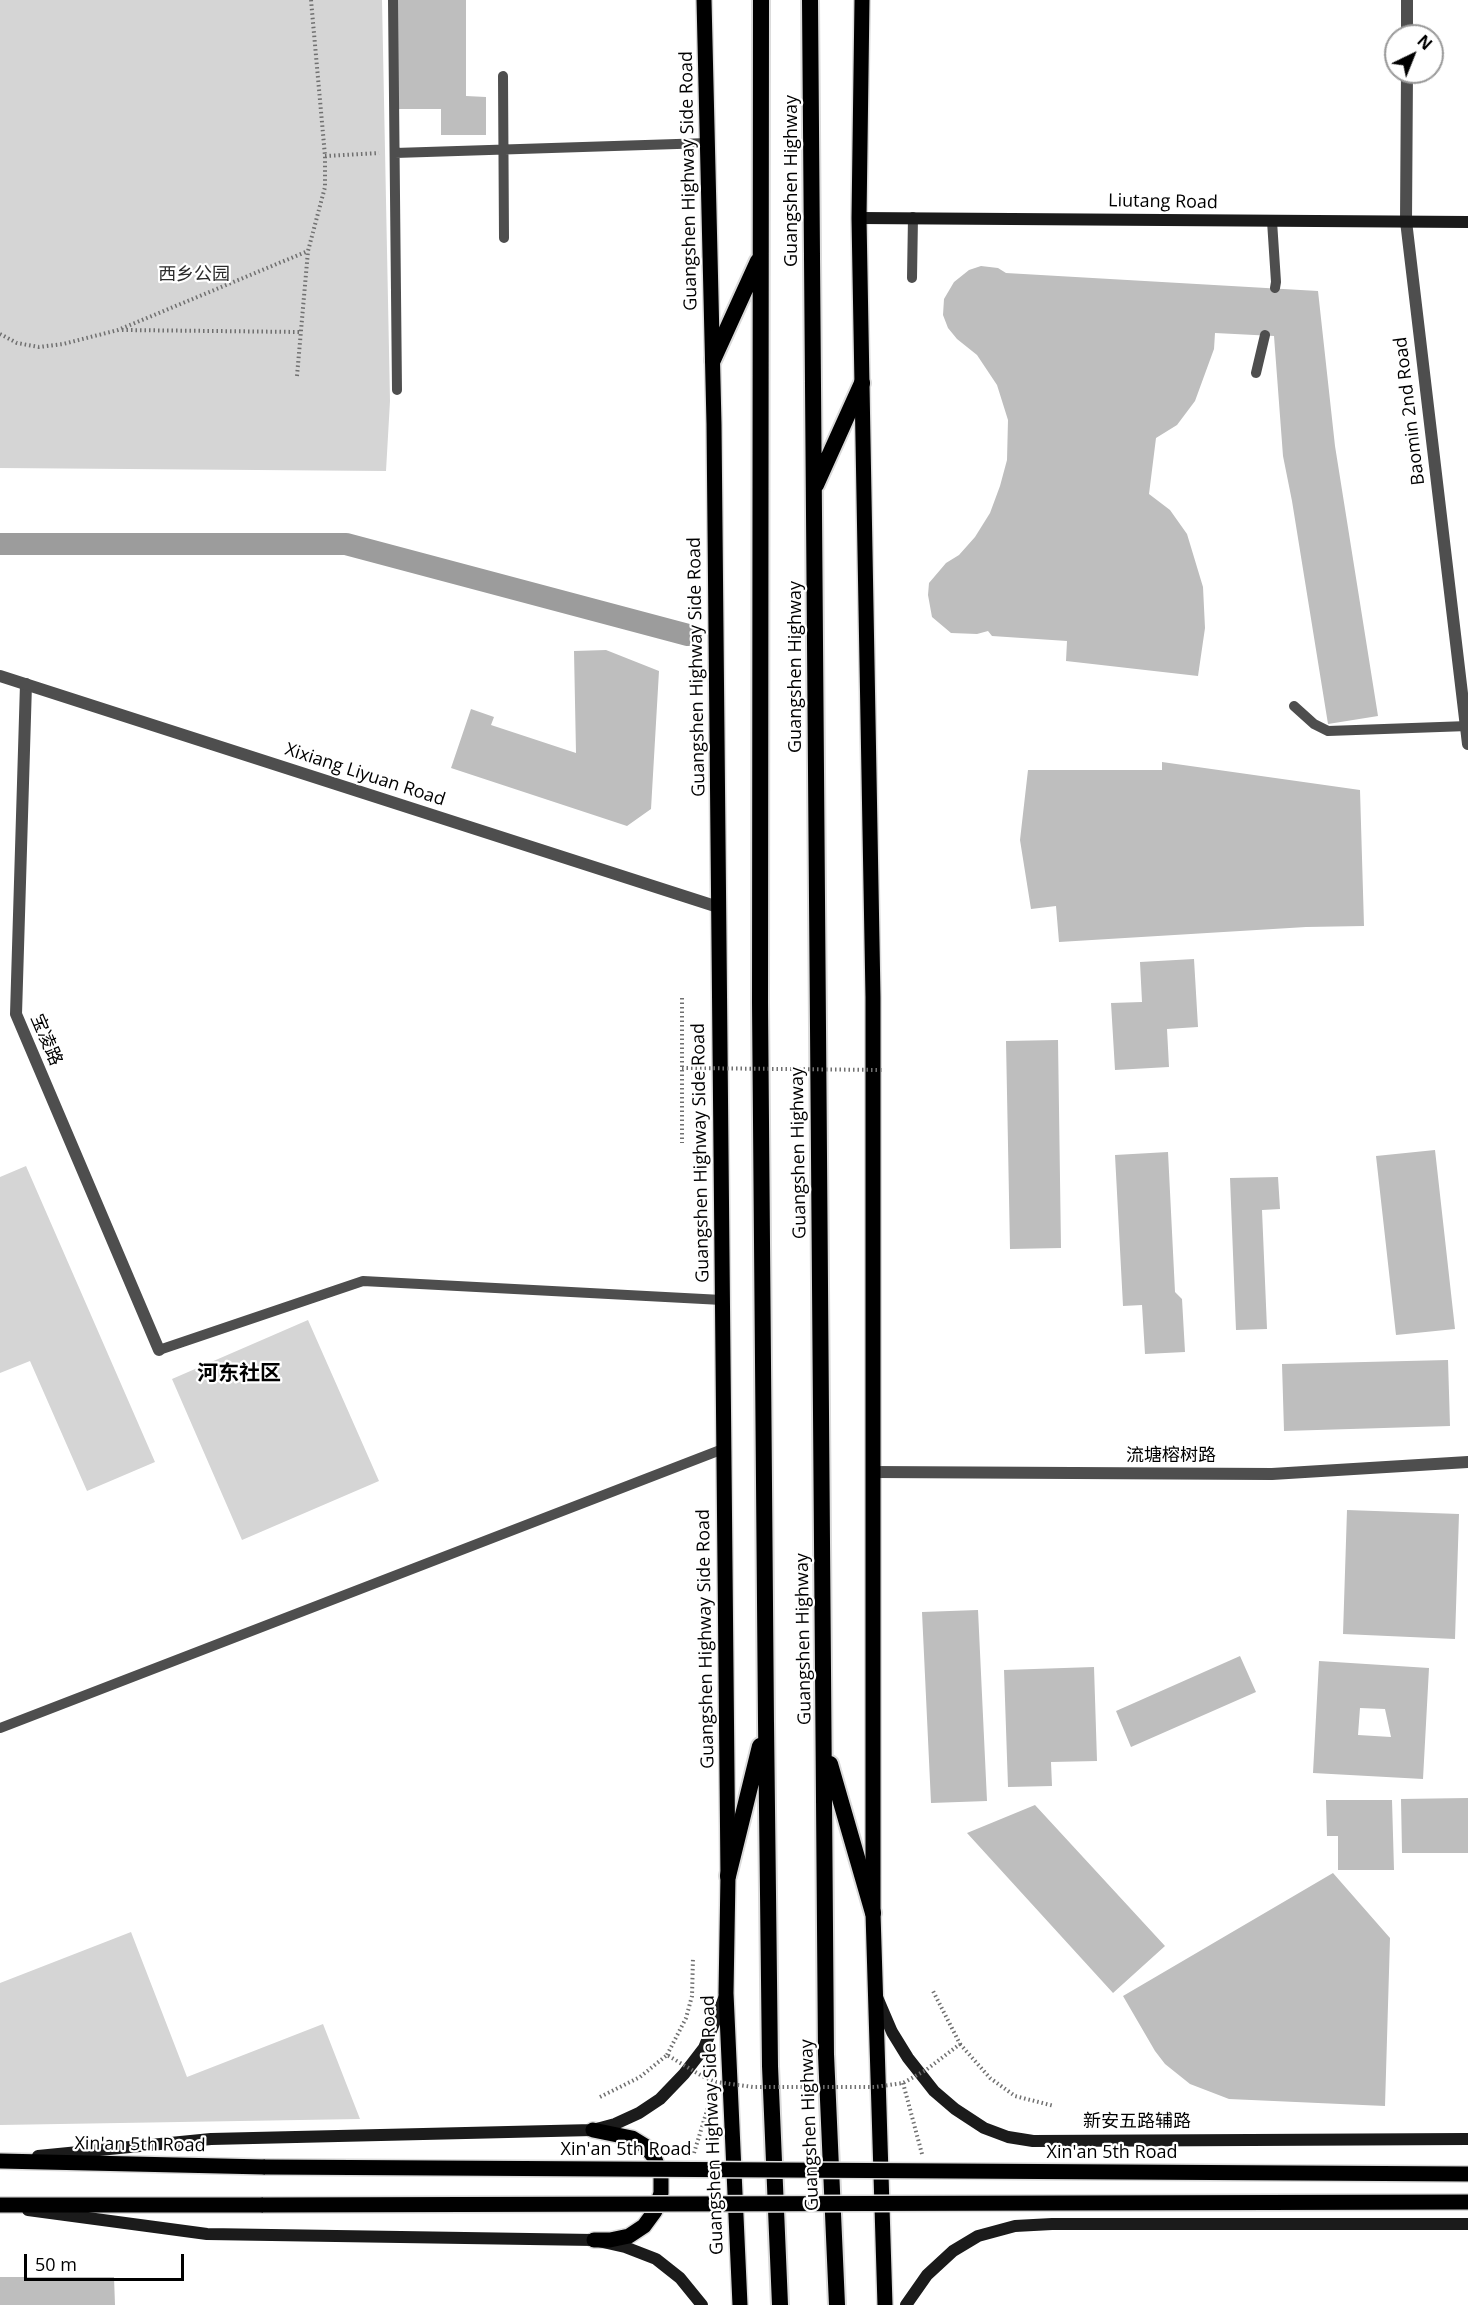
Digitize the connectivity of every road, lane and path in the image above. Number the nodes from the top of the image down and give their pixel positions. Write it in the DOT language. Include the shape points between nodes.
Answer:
graph roads {
  1 [pos="311,0"];
  2 [pos="393,0"];
  3 [pos="704,0"];
  4 [pos="760,0"];
  5 [pos="810,0"];
  6 [pos="862,0"];
  7 [pos="1407,0"];
  8 [pos="1407,24"];
  9 [pos="503,76"];
  10 [pos="1407,84"];
  11 [pos="708,142"];
  12 [pos="503,151"];
  13 [pos="395,153"];
  14 [pos="325,156"];
  15 [pos="913,217"];
  16 [pos="858,218"];
  17 [pos="1272,221"];
  18 [pos="1406,221"];
  19 [pos="1468,222"];
  20 [pos="504,238"];
  21 [pos="309,251"];
  22 [pos="760,255"];
  23 [pos="912,278"];
  24 [pos="1275,288"];
  25 [pos="118,330"];
  26 [pos="301,332"];
  27 [pos="0,334"];
  28 [pos="1264,335"];
  29 [pos="712,360"];
  30 [pos="1256,374"];
  31 [pos="297,376"];
  32 [pos="862,383"];
  33 [pos="397,390"];
  34 [pos="814,491"];
  35 [pos="0,676"];
  36 [pos="26,684"];
  37 [pos="1294,706"];
  38 [pos="1467,726"];
  39 [pos="1468,744"];
  40 [pos="718,907"];
  41 [pos="682,999"];
  42 [pos="682,1068"];
  43 [pos="883,1070"];
  44 [pos="682,1143"];
  45 [pos="722,1300"];
  46 [pos="159,1350"];
  47 [pos="723,1449"];
  48 [pos="1468,1462"];
  49 [pos="873,1472"];
  50 [pos="766,1722"];
  51 [pos="0,1728"];
  52 [pos="824,1744"];
  53 [pos="728,1876"];
  54 [pos="873,1913"];
  55 [pos="693,1957"];
  56 [pos="933,1992"];
  57 [pos="726,1993"];
  58 [pos="876,1993"];
  59 [pos="960,2044"];
  60 [pos="667,2055"];
  61 [pos="716,2082"];
  62 [pos="903,2083"];
  63 [pos="600,2097"];
  64 [pos="1054,2106"];
  65 [pos="593,2130"];
  66 [pos="1468,2139"];
  67 [pos="692,2157"];
  68 [pos="924,2160"];
  69 [pos="0,2161"];
  70 [pos="1468,2174"];
  71 [pos="1468,2202"];
  72 [pos="0,2206"];
  73 [pos="1468,2224"];
  74 [pos="594,2240"];
  75 [pos="702,2305"];
  76 [pos="740,2305"];
  77 [pos="780,2305"];
  78 [pos="837,2305"];
  79 [pos="885,2305"];
  80 [pos="906,2305"];
  1 -- 14 [label="path"];
  2 -- 13 [label="lane"];
  3 -- 11 [label="main road, Guangshen Highway Side Road"];
  4 -- 22 [label="highway, Guangshen Highway"];
  5 -- 34 [label="highway, Guangshen Highway"];
  6 -- 16 [label="main road"];
  7 -- 8 [label="street"];
  9 -- 12 [label="lane"];
  10 -- 18 [label="street, Baomin 2nd Road"];
  11 -- 12 [label="lane"];
  11 -- 29 [label="main road, Guangshen Highway Side Road"];
  12 -- 13 [label="lane"];
  12 -- 20 [label="lane"];
  13 -- 14 [label="path"];
  13 -- 33 [label="lane"];
  14 -- 21 [label="path" via="325,187"];
  15 -- 16 [label="main road, Liutang Road"];
  15 -- 17 [label="main road, Liutang Road"];
  15 -- 23 [label="lane"];
  16 -- 32 [label="main road"];
  17 -- 18 [label="main road, Liutang Road"];
  17 -- 24 [label="lane"];
  18 -- 19 [label="main road, Liutang Road"];
  18 -- 38 [label="street, Baomin 2nd Road"];
  21 -- 25 [label="path"];
  21 -- 26 [label="path"];
  22 -- 29 [label="highway"];
  22 -- 50 [label="highway, Guangshen Highway" via="760,1002"];
  25 -- 26 [label="path"];
  25 -- 27 [label="path" via="39,347 16,343"];
  26 -- 31 [label="path"];
  28 -- 30 [label="lane"];
  29 -- 40 [label="main road, Guangshen Highway Side Road"];
  32 -- 34 [label="highway"];
  32 -- 49 [label="main road" via="873,997"];
  34 -- 52 [label="highway, Guangshen Highway"];
  35 -- 36 [label="street, Xixiang Liyuan Road"];
  36 -- 40 [label="street, Xixiang Liyuan Road"];
  36 -- 46 [label="street, 宝凌路" via="16,1014"];
  37 -- 38 [label="lane" via="1328,731"];
  38 -- 39 [label="street, Baomin 2nd Road"];
  40 -- 45 [label="main road, Guangshen Highway Side Road"];
  41 -- 42 [label="path"];
  42 -- 43 [label="path, bridge"];
  42 -- 44 [label="path"];
  45 -- 46 [label="lane" via="363,1281"];
  45 -- 47 [label="main road, Guangshen Highway Side Road"];
  47 -- 51 [label="lane"];
  47 -- 53 [label="main road, Guangshen Highway Side Road"];
  48 -- 49 [label="street, 流塘榕树路" via="1272,1474"];
  49 -- 54 [label="main road"];
  50 -- 53 [label="highway"];
  50 -- 77 [label="highway, Guangshen Highway" via="770,2066"];
  52 -- 54 [label="highway"];
  52 -- 78 [label="highway, Guangshen Highway" via="826,2054"];
  53 -- 57 [label="main road, Guangshen Highway Side Road"];
  54 -- 58 [label="main road"];
  55 -- 60 [label="path" via="692,1996 686,2018"];
  56 -- 59 [label="path, bridge"];
  57 -- 65 [label="main road" via="704,2048 660,2099 639,2113"];
  57 -- 76 [label="main road, Guangshen Highway Side Road"];
  58 -- 66 [label="main road, 新安五路辅路" via="892,2032 934,2091 984,2128 1008,2138"];
  58 -- 79 [label="main road"];
  59 -- 62 [label="path, bridge"];
  59 -- 64 [label="path" via="990,2078 1015,2096"];
  60 -- 61 [label="path, bridge"];
  60 -- 63 [label="path, bridge" via="640,2077"];
  61 -- 62 [label="path, bridge" via="753,2087 875,2087"];
  61 -- 67 [label="path"];
  62 -- 68 [label="path"];
  65 -- 69 [label="main road" via="212,2139"];
  65 -- 74 [label="main road" via="632,2138 645,2146 661,2175 655,2211 644,2226 629,2236"];
  69 -- 70 [label="main road, Xin'an 5th Road, bridge" via="265,2167"];
  71 -- 72 [label="main road, bridge"];
  72 -- 74 [label="main road" via="207,2234"];
  73 -- 80 [label="main road" via="1015,2226 978,2236 953,2251 927,2275"];
  74 -- 75 [label="main road" via="656,2259 680,2278"];
}
